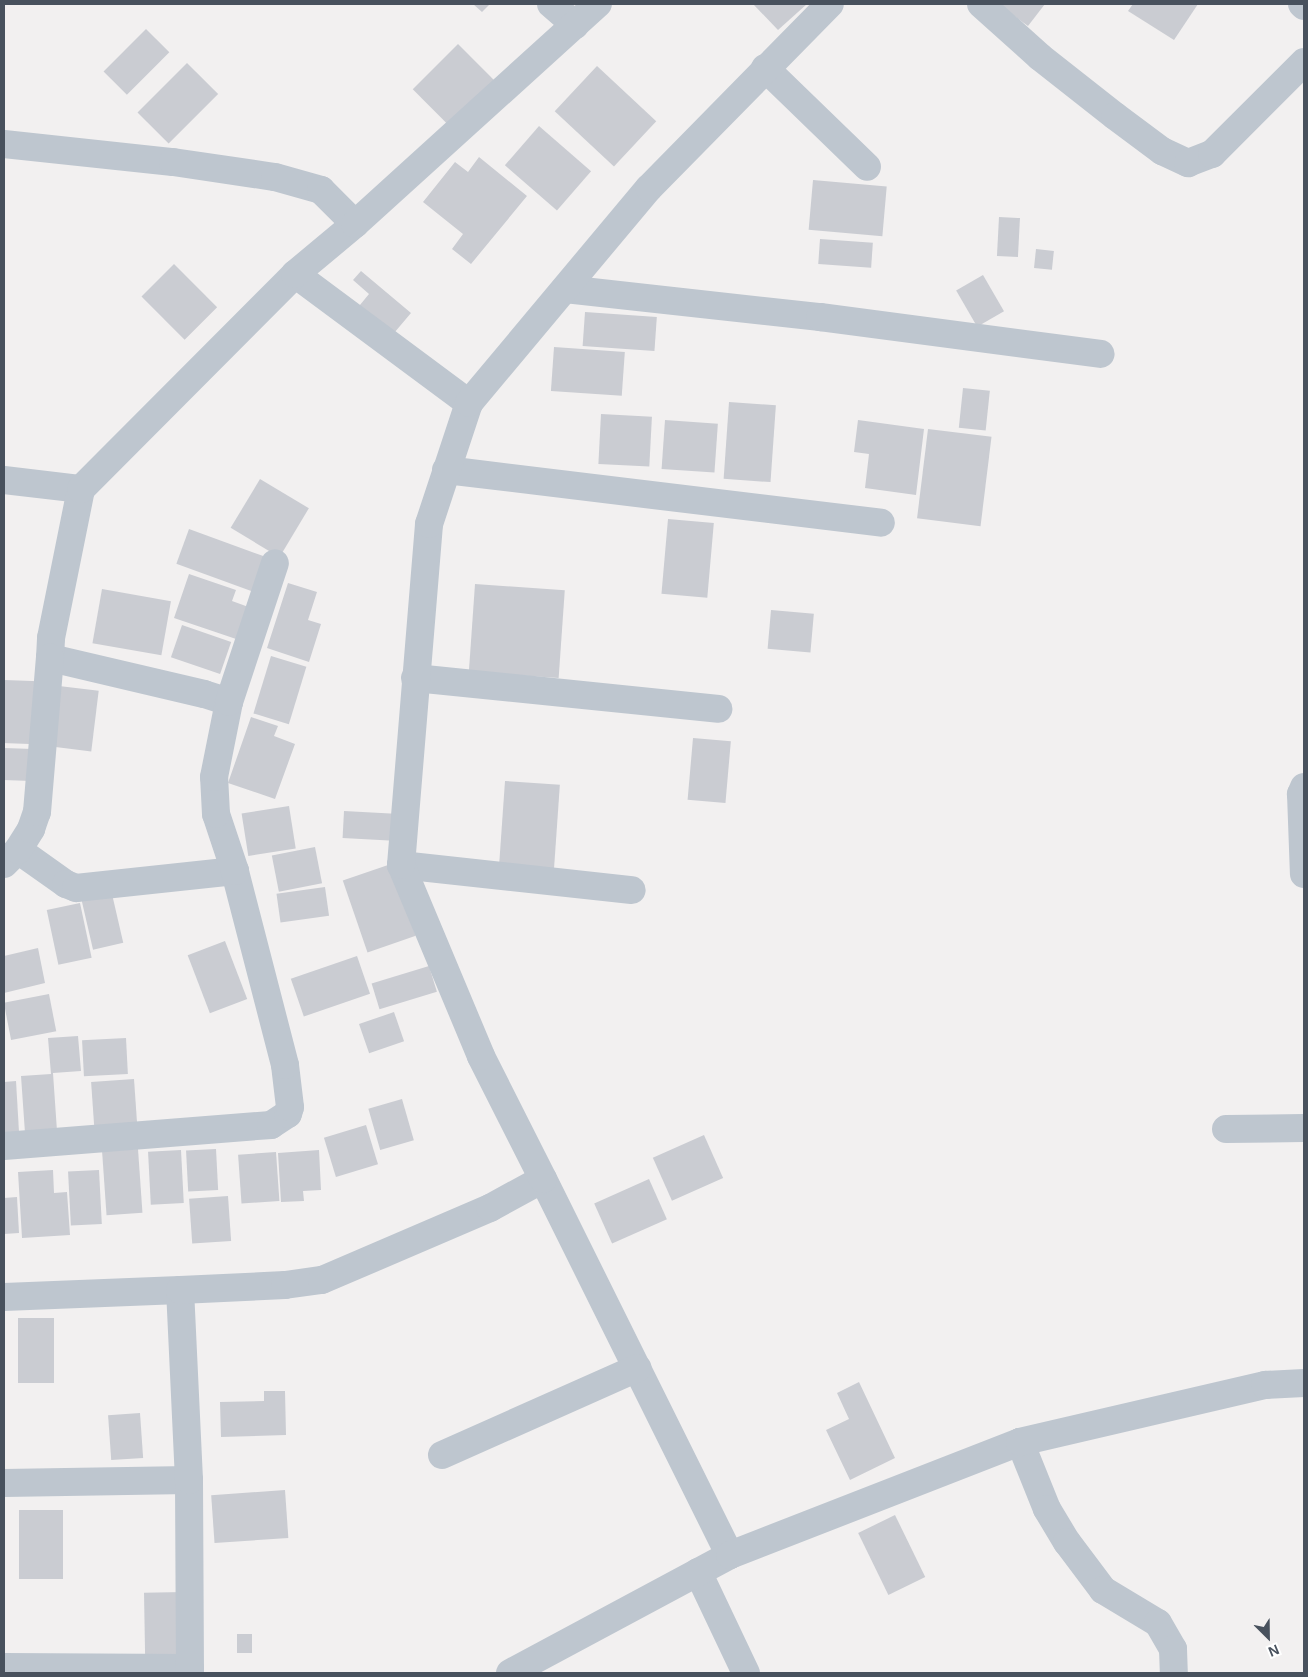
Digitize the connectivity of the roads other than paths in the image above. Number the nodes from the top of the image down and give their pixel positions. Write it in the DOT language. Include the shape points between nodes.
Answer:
graph roads {
  1 [pos="551,4"];
  2 [pos="598,4"];
  3 [pos="830,4"];
  4 [pos="981,4"];
  5 [pos="575,25"];
  6 [pos="1304,62"];
  7 [pos="765,68"];
  8 [pos="4,144"];
  9 [pos="867,167"];
  10 [pos="355,224"];
  11 [pos="295,274"];
  12 [pos="565,289"];
  13 [pos="1101,354"];
  14 [pos="469,403"];
  15 [pos="446,470"];
  16 [pos="4,480"];
  17 [pos="81,488"];
  18 [pos="881,523"];
  19 [pos="274,563"];
  20 [pos="50,658"];
  21 [pos="415,678"];
  22 [pos="229,702"];
  23 [pos="718,709"];
  24 [pos="1304,787"];
  25 [pos="11,857"];
  26 [pos="401,865"];
  27 [pos="235,871"];
  28 [pos="1304,874"];
  29 [pos="632,890"];
  30 [pos="1304,1128"];
  31 [pos="1226,1129"];
  32 [pos="4,1146"];
  33 [pos="543,1179"];
  34 [pos="180,1290"];
  35 [pos="4,1297"];
  36 [pos="637,1368"];
  37 [pos="1304,1383"];
  38 [pos="1020,1442"];
  39 [pos="442,1455"];
  40 [pos="189,1480"];
  41 [pos="4,1483"];
  42 [pos="730,1555"];
  43 [pos="698,1572"];
  44 [pos="4,1667"];
  45 [pos="190,1671"];
  46 [pos="510,1673"];
  47 [pos="746,1673"];
  48 [pos="1174,1673"];
  1 -- 5 [label="street"];
  2 -- 5 [label="street"];
  3 -- 7 [label="street"];
  4 -- 6 [label="street" via="1040,57 1115,116 1162,151 1188,164 1212,154"];
  5 -- 10 [label="street"];
  7 -- 9 [label="street"];
  7 -- 12 [label="street" via="649,188"];
  8 -- 10 [label="street" via="173,162 275,177 321,190"];
  10 -- 11 [label="street"];
  11 -- 14 [label="street"];
  11 -- 17 [label="street"];
  12 -- 13 [label="street" via="820,317"];
  12 -- 14 [label="street"];
  14 -- 15 [label="street"];
  15 -- 18 [label="street"];
  15 -- 21 [label="street" via="429,524"];
  16 -- 17 [label="street"];
  17 -- 20 [label="street" via="51,638"];
  19 -- 22 [label="street"];
  20 -- 22 [label="street"];
  20 -- 25 [label="street" via="38,812 31,829"];
  21 -- 23 [label="street"];
  21 -- 26 [label="street"];
  22 -- 27 [label="street" via="214,777 216,814"];
  24 -- 28 [label="street"];
  25 -- 27 [label="street" via="76,888"];
  26 -- 29 [label="street"];
  26 -- 33 [label="street" via="481,1056"];
  27 -- 32 [label="street" via="285,1065 288,1114 271,1125"];
  30 -- 31 [label="street"];
  33 -- 34 [label="street" via="490,1208 322,1280"];
  33 -- 36 [label="street"];
  34 -- 35 [label="street"];
  34 -- 40 [label="street"];
  36 -- 39 [label="street"];
  36 -- 42 [label="street"];
  37 -- 38 [label="street" via="1265,1385"];
  38 -- 42 [label="street"];
  38 -- 48 [label="street" via="1047,1509 1067,1542 1103,1590 1158,1623 1173,1649"];
  40 -- 41 [label="street"];
  40 -- 45 [label="street"];
  42 -- 43 [label="street"];
  43 -- 46 [label="street"];
  43 -- 47 [label="street"];
  44 -- 45 [label="street"];
}
